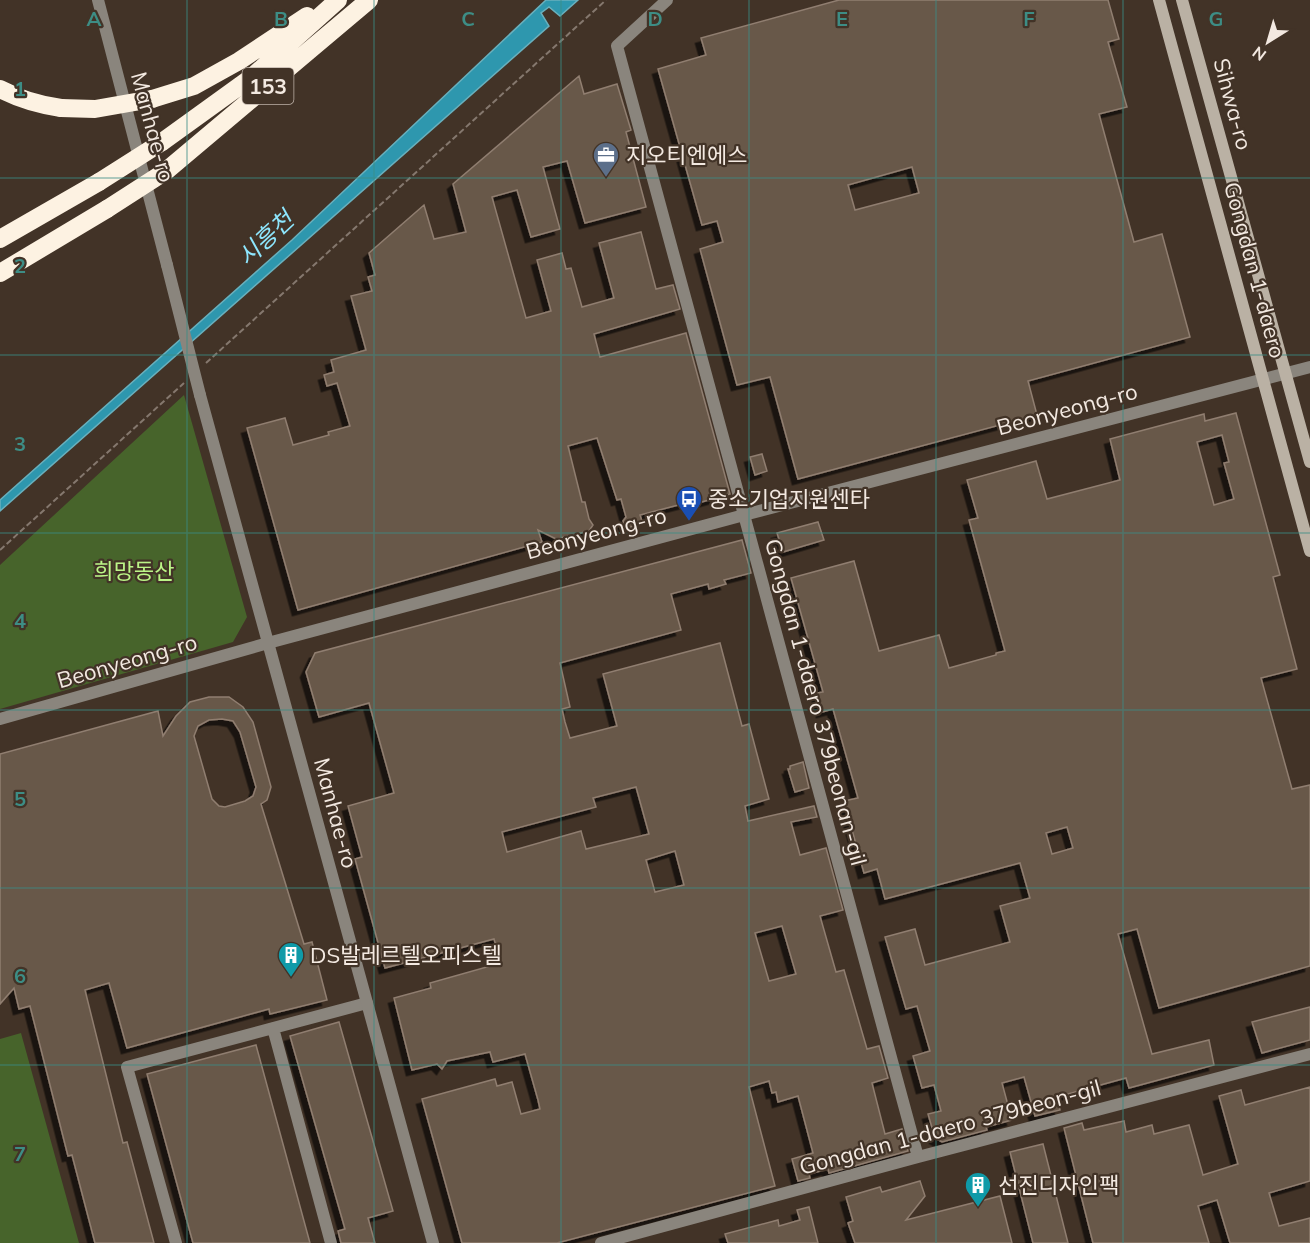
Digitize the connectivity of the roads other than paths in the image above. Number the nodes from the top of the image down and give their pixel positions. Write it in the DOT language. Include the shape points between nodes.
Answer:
graph roads {
  1 [pos="98,0"];
  2 [pos="331,0"];
  3 [pos="338,0"];
  4 [pos="369,0"];
  5 [pos="668,0"];
  6 [pos="1159,0"];
  7 [pos="1182,0"];
  8 [pos="0,89"];
  9 [pos="0,239"];
  10 [pos="0,273"];
  11 [pos="1310,367"];
  12 [pos="1286,374"];
  13 [pos="1263,380"];
  14 [pos="1310,462"];
  15 [pos="744,515"];
  16 [pos="1310,551"];
  17 [pos="268,643"];
  18 [pos="0,719"];
  19 [pos="367,1003"];
  20 [pos="273,1028"];
  21 [pos="1310,1054"];
  22 [pos="918,1157"];
  23 [pos="176,1243"];
  24 [pos="331,1243"];
  25 [pos="433,1243"];
  26 [pos="601,1243"];
  1 -- 17 [label="street, Manhae-ro, bridge"];
  2 -- 8 [label="highway, bridge" via="194,86 152,99 95,109 61,108"];
  3 -- 9 [label="highway, 153, bridge" via="252,77 162,142"];
  4 -- 10 [label="highway, 153, bridge" via="166,171"];
  5 -- 15 [label="street, Gongdan 1-daero 379beonan-gil" via="617,46"];
  6 -- 13 [label="main road, Gongdan 1-daero"];
  7 -- 12 [label="main road, Sihwa-ro"];
  11 -- 12 [label="street, Beonyeong-ro"];
  12 -- 13 [label="street, Beonyeong-ro"];
  12 -- 14 [label="main road, Sihwa-ro"];
  13 -- 15 [label="street, Beonyeong-ro"];
  13 -- 16 [label="main road, Gongdan 1-daero"];
  15 -- 17 [label="street, Beonyeong-ro"];
  15 -- 22 [label="street, Gongdan 1-daero 379beonan-gil"];
  17 -- 18 [label="street, Beonyeong-ro"];
  17 -- 19 [label="street, Manhae-ro"];
  19 -- 20 [label="street"];
  19 -- 25 [label="street, Manhae-ro"];
  20 -- 23 [label="street" via="127,1066"];
  20 -- 24 [label="street"];
  21 -- 22 [label="street, Gongdan 1-daero 379beon-gil"];
  22 -- 26 [label="street, Gongdan 1-daero 379beon-gil"];
}
